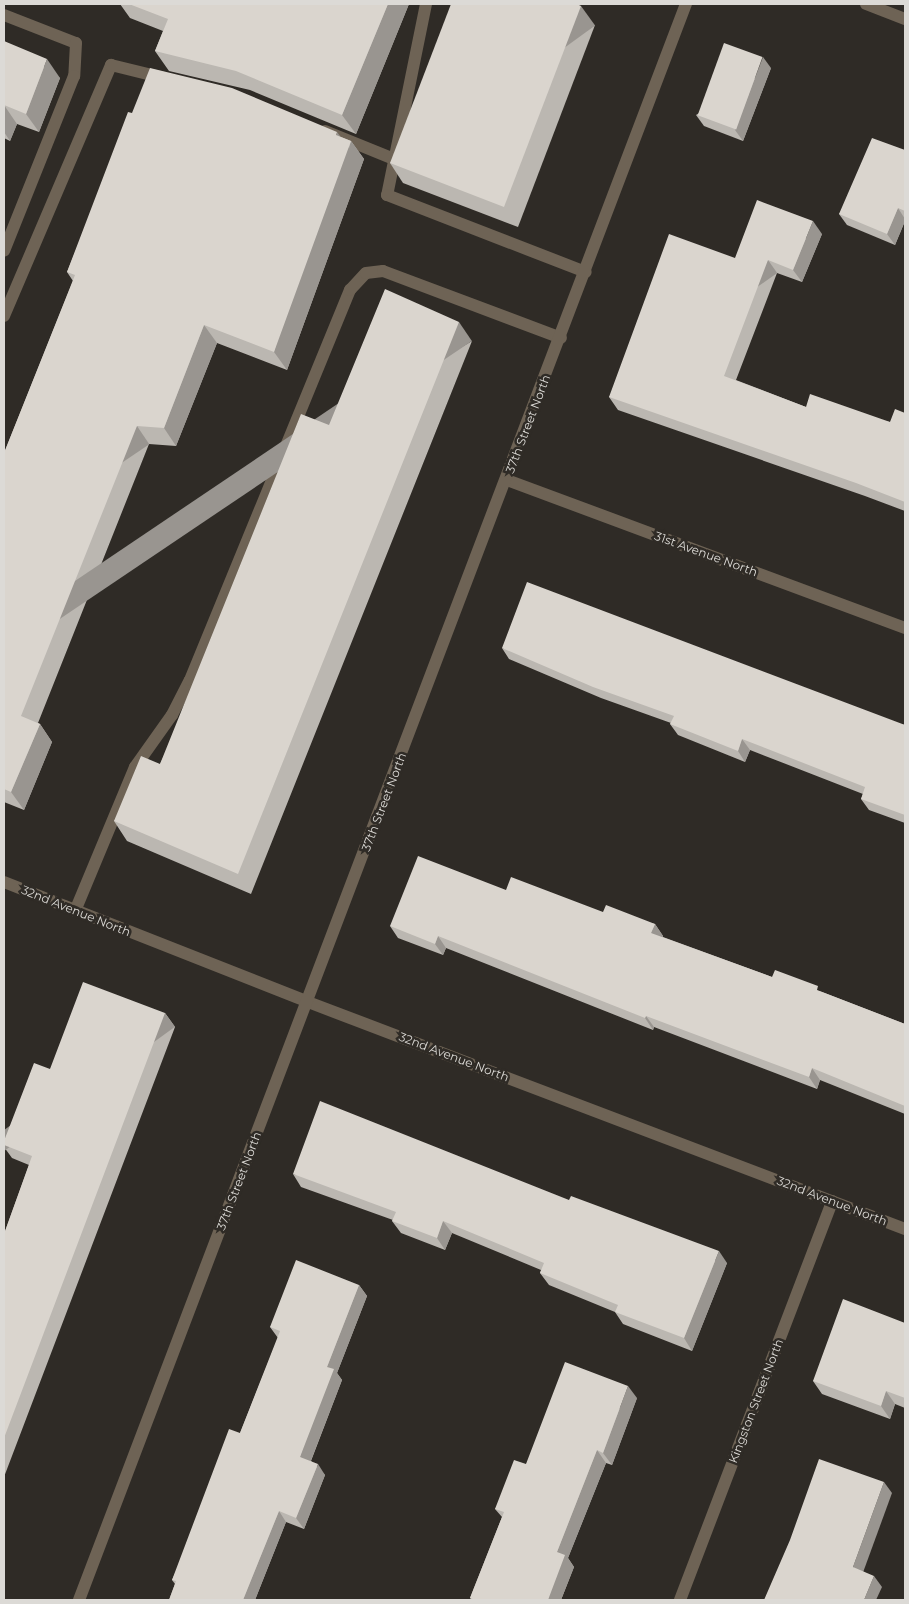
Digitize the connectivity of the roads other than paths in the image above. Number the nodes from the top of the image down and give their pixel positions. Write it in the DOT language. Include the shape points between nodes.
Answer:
graph roads {
  1 [pos="426,4"];
  2 [pos="686,4"];
  3 [pos="866,4"];
  4 [pos="4,15"];
  5 [pos="905,19"];
  6 [pos="174,81"];
  7 [pos="312,125"];
  8 [pos="394,159"];
  9 [pos="4,251"];
  10 [pos="586,272"];
  11 [pos="4,316"];
  12 [pos="561,338"];
  13 [pos="507,480"];
  14 [pos="905,628"];
  15 [pos="4,882"];
  16 [pos="75,910"];
  17 [pos="308,1002"];
  18 [pos="832,1201"];
  19 [pos="905,1229"];
  20 [pos="79,1600"];
  21 [pos="680,1600"];
  1 -- 8 [label="street"];
  2 -- 10 [label="street, 37th Street North"];
  3 -- 5 [label="street"];
  4 -- 9 [label="street" via="76,43 74,76"];
  6 -- 11 [label="street" via="111,65"];
  7 -- 8 [label="street"];
  8 -- 10 [label="street" via="388,195"];
  10 -- 12 [label="street, 37th Street North"];
  12 -- 13 [label="street, 37th Street North"];
  12 -- 16 [label="street" via="383,271 366,273 350,290 190,680 172,715 135,767"];
  13 -- 14 [label="street, 31st Avenue North"];
  13 -- 17 [label="street, 37th Street North"];
  15 -- 16 [label="street, 32nd Avenue North"];
  16 -- 17 [label="street, 32nd Avenue North"];
  17 -- 18 [label="street, 32nd Avenue North"];
  17 -- 20 [label="street, 37th Street North"];
  18 -- 19 [label="street, 32nd Avenue North"];
  18 -- 21 [label="street, Kingston Street North"];
}
